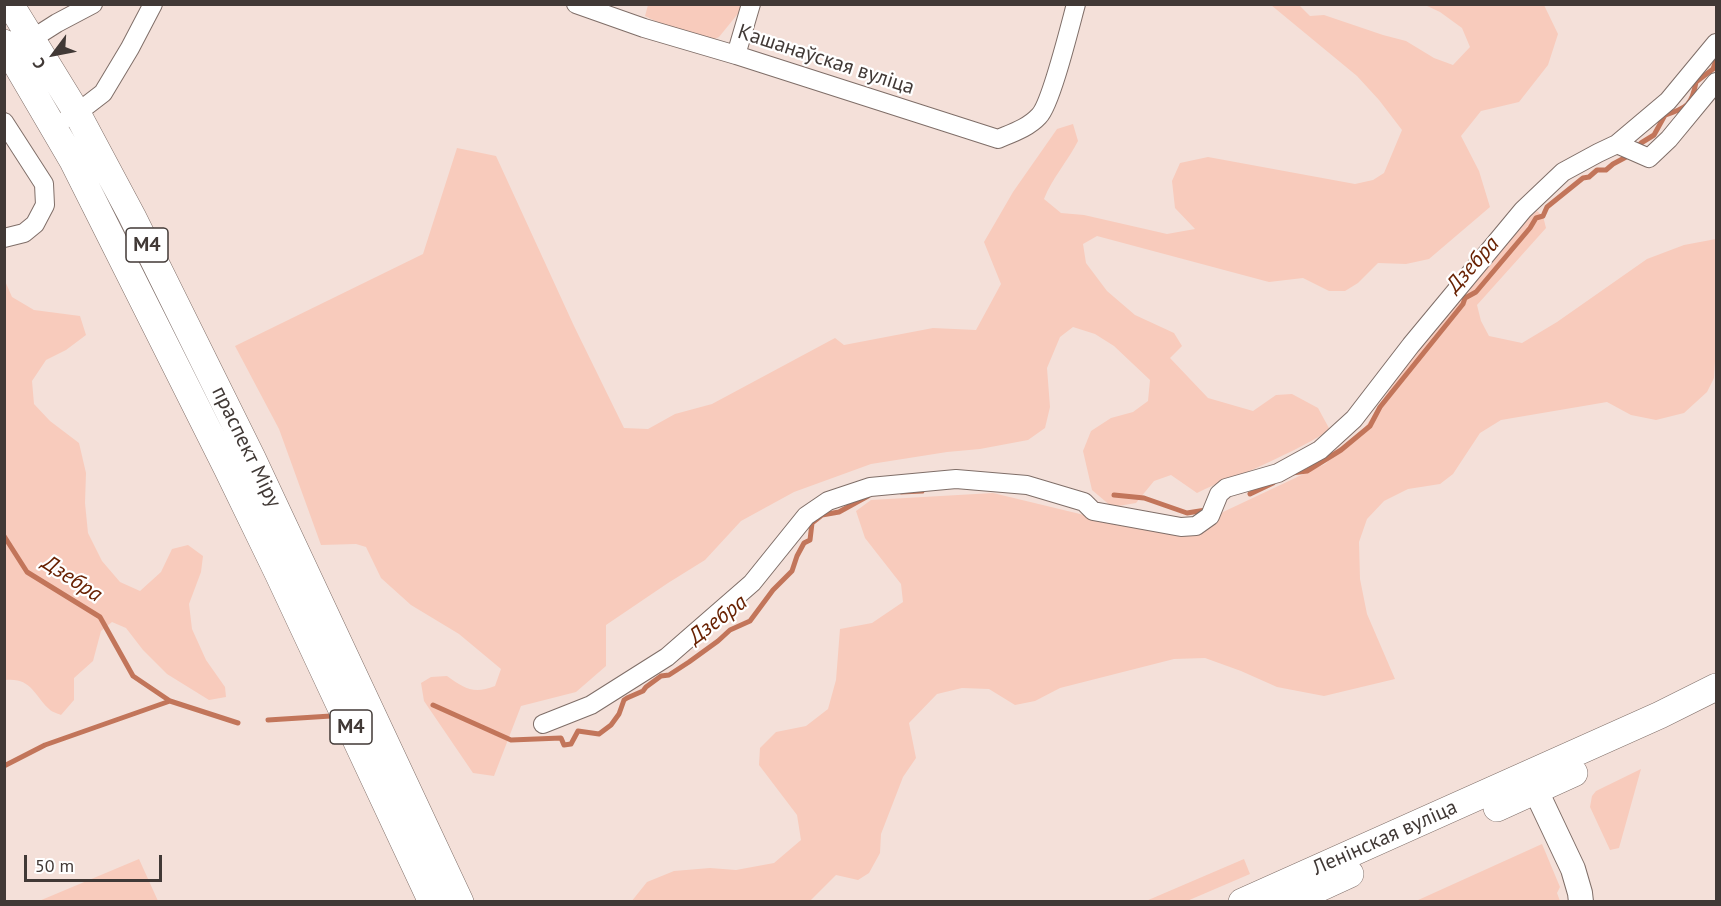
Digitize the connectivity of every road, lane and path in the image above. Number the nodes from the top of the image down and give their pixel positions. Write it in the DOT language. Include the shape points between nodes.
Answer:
graph roads {
  1 [pos="10,4"];
  2 [pos="93,4"];
  3 [pos="153,4"];
  4 [pos="576,4"];
  5 [pos="751,4"];
  6 [pos="1076,4"];
  7 [pos="1716,43"];
  8 [pos="15,45"];
  9 [pos="736,55"];
  10 [pos="1716,82"];
  11 [pos="76,113"];
  12 [pos="4,122"];
  13 [pos="53,125"];
  14 [pos="1617,144"];
  15 [pos="4,238"];
  16 [pos="290,568"];
  17 [pos="1716,687"];
  18 [pos="1716,705"];
  19 [pos="543,724"];
  20 [pos="1532,782"];
  21 [pos="433,884"];
  22 [pos="460,902"];
  23 [pos="1242,902"];
  24 [pos="1289,902"];
  25 [pos="1581,902"];
  1 -- 8 [label="main road, праспект Міру / М4"];
  2 -- 8 [label="street"];
  3 -- 11 [label="street" via="103,93"];
  4 -- 9 [label="street, Кашанаўская вуліца"];
  5 -- 9 [label="street"];
  6 -- 9 [label="street, Кашанаўская вуліца" via="1041,115 1021,130 998,139"];
  7 -- 14 [label="street" via="1668,101"];
  8 -- 11 [label="main road, праспект Міру / М4"];
  8 -- 13 [label="main road, праспект Міру / М4"];
  10 -- 14 [label="street" via="1648,158"];
  11 -- 13 [label="street"];
  11 -- 16 [label="main road, праспект Міру / М4" via="152,255 252,458"];
  12 -- 15 [label="street" via="44,184 45,205 35,224 24,233"];
  13 -- 16 [label="main road, праспект Міру / М4"];
  14 -- 19 [label="street" via="1563,172 1522,210 1354,419 1320,450 1278,473 1226,488 1219,494 1210,516 1196,526 1099,513 1084,502 1027,485 956,479 870,487 828,501 806,516 752,583 667,657 591,705"];
  16 -- 21 [label="main road, праспект Міру / М4"];
  17 -- 20 [label="main road"];
  18 -- 20 [label="main road"];
  20 -- 23 [label="main road, Ленінская вуліца"];
  20 -- 24 [label="main road, Ленінская вуліца"];
  20 -- 25 [label="street" via="1573,869"];
  21 -- 22 [label="main road, праспект Міру / М4"];
}
